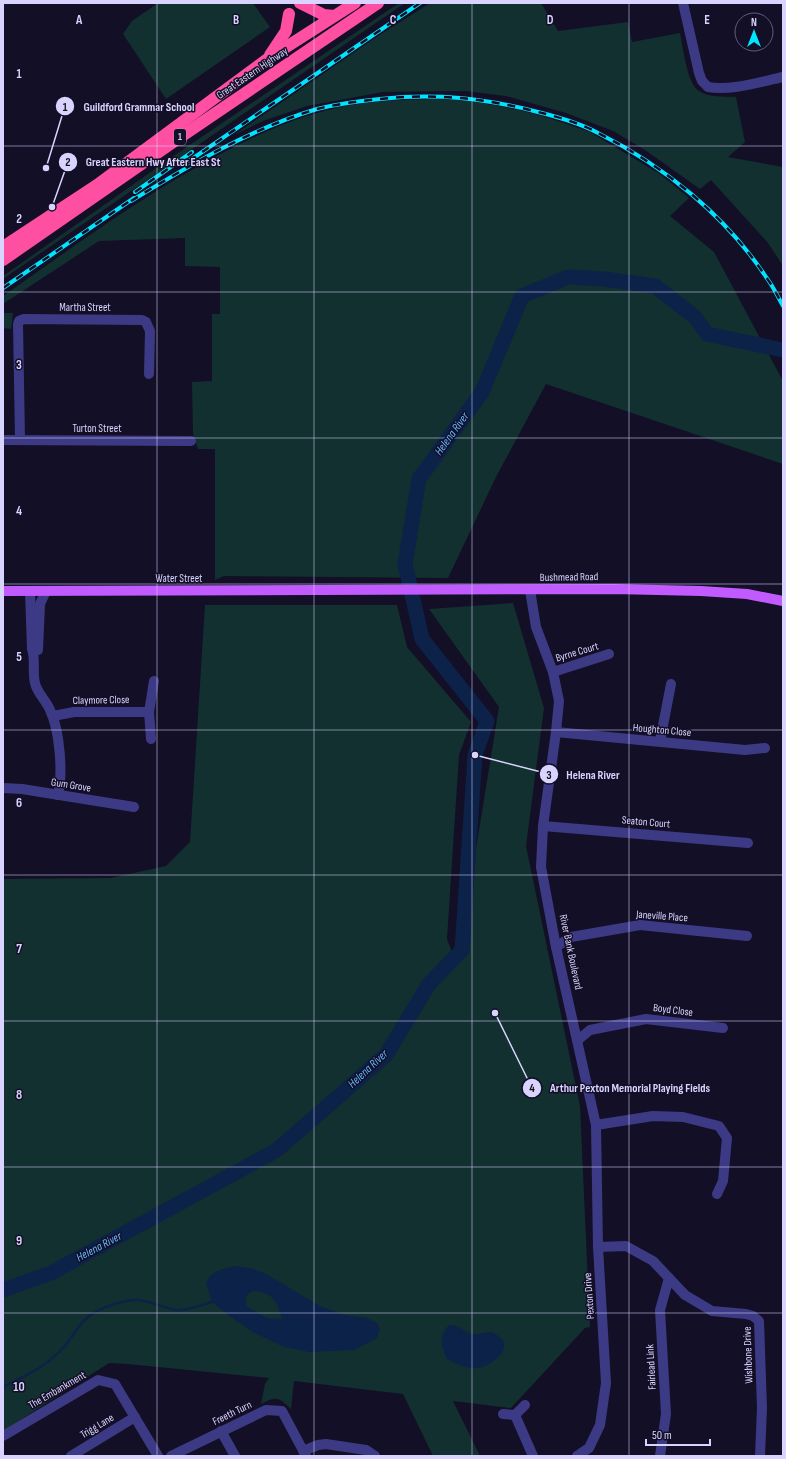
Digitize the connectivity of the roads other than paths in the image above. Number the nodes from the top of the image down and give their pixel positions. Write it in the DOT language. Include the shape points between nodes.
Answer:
graph roads {
  1 [pos="300,3"];
  2 [pos="355,3"];
  3 [pos="378,3"];
  4 [pos="683,3"];
  5 [pos="289,14"];
  6 [pos="334,16"];
  7 [pos="266,60"];
  8 [pos="783,77"];
  9 [pos="3,247"];
  10 [pos="3,260"];
  11 [pos="149,374"];
  12 [pos="3,440"];
  13 [pos="20,440"];
  14 [pos="191,441"];
  15 [pos="30,590"];
  16 [pos="46,590"];
  17 [pos="355,590"];
  18 [pos="530,590"];
  19 [pos="3,591"];
  20 [pos="783,601"];
  21 [pos="609,654"];
  22 [pos="35,657"];
  23 [pos="553,672"];
  24 [pos="154,682"];
  25 [pos="671,684"];
  26 [pos="149,712"];
  27 [pos="53,716"];
  28 [pos="556,732"];
  29 [pos="151,739"];
  30 [pos="660,741"];
  31 [pos="765,748"];
  32 [pos="3,788"];
  33 [pos="58,795"];
  34 [pos="134,807"];
  35 [pos="543,826"];
  36 [pos="748,843"];
  37 [pos="747,936"];
  38 [pos="556,947"];
  39 [pos="723,1028"];
  40 [pos="578,1040"];
  41 [pos="596,1125"];
  42 [pos="717,1194"];
  43 [pos="598,1246"];
  44 [pos="668,1278"];
  45 [pos="525,1405"];
  46 [pos="503,1414"];
  47 [pos="515,1415"];
  48 [pos="135,1418"];
  49 [pos="221,1431"];
  50 [pos="3,1436"];
  51 [pos="305,1453"];
  52 [pos="76,1455"];
  53 [pos="158,1456"];
  54 [pos="171,1456"];
  55 [pos="235,1456"];
  56 [pos="375,1456"];
  57 [pos="533,1456"];
  58 [pos="577,1456"];
  59 [pos="660,1456"];
  60 [pos="760,1456"];
  1 -- 6 [label="highway" via="324,15"];
  2 -- 6 [label="highway, Great Eastern Highway / 1"];
  3 -- 10 [label="highway, Great Eastern Highway / 1"];
  4 -- 8 [label="street" via="699,72 702,81 708,87 718,89"];
  5 -- 7 [label="highway" via="286,31"];
  6 -- 7 [label="highway, Great Eastern Highway / 1"];
  7 -- 9 [label="highway, Great Eastern Highway / 1" via="97,185"];
  11 -- 13 [label="street, Martha Street" via="150,331 146,322 142,320 19,321"];
  12 -- 13 [label="street, Turton Street"];
  13 -- 14 [label="street, Turton Street"];
  15 -- 16 [label="main road, Water Street"];
  15 -- 19 [label="main road, Water Street"];
  15 -- 22 [label="street" via="32,649"];
  16 -- 17 [label="main road, Water Street"];
  16 -- 22 [label="street" via="40,604 38,648"];
  17 -- 18 [label="main road, Bushmead Road"];
  18 -- 20 [label="main road, Bushmead Road" via="701,591 747,594"];
  18 -- 23 [label="street, River Bank Boulevard" via="536,627"];
  21 -- 23 [label="street, Byrne Court"];
  22 -- 27 [label="street" via="35,683"];
  23 -- 28 [label="street, River Bank Boulevard" via="559,701"];
  24 -- 26 [label="street"];
  25 -- 30 [label="street"];
  26 -- 27 [label="street, Claymore Close" via="74,712"];
  26 -- 29 [label="street"];
  27 -- 33 [label="street" via="60,762"];
  28 -- 30 [label="street, Houghton Close"];
  28 -- 35 [label="street, River Bank Boulevard"];
  30 -- 31 [label="street, Houghton Close" via="745,750"];
  32 -- 33 [label="street, Gum Grove"];
  33 -- 34 [label="street, Gum Grove"];
  35 -- 36 [label="street, Seaton Court"];
  35 -- 38 [label="street, River Bank Boulevard" via="541,867"];
  37 -- 38 [label="street, Janeville Place" via="640,925 571,937"];
  38 -- 40 [label="street, River Bank Boulevard"];
  39 -- 40 [label="street, Boyd Close" via="646,1019 590,1030"];
  40 -- 41 [label="street, River Bank Boulevard"];
  41 -- 42 [label="street" via="653,1116 683,1117 719,1126 727,1138 724,1181"];
  41 -- 43 [label="street, Pexton Drive"];
  43 -- 44 [label="street, Wishbone Drive" via="626,1246 653,1261"];
  43 -- 58 [label="street, Pexton Drive" via="606,1383 600,1425 589,1448"];
  44 -- 59 [label="street, Fairlead Link" via="660,1310 666,1414"];
  44 -- 60 [label="street, Wishbone Drive" via="685,1295 712,1311 746,1314 759,1321 762,1408"];
  45 -- 47 [label="street"];
  46 -- 47 [label="street"];
  47 -- 57 [label="street"];
  48 -- 50 [label="street, The Embankment" via="115,1384 98,1380"];
  48 -- 52 [label="street, Trigg Lane"];
  48 -- 53 [label="street, The Embankment"];
  49 -- 51 [label="street, Freeth Turn" via="266,1410 282,1411"];
  49 -- 54 [label="street, Freeth Turn"];
  49 -- 55 [label="street"];
  51 -- 56 [label="street" via="318,1445 326,1444 366,1450"];
}
